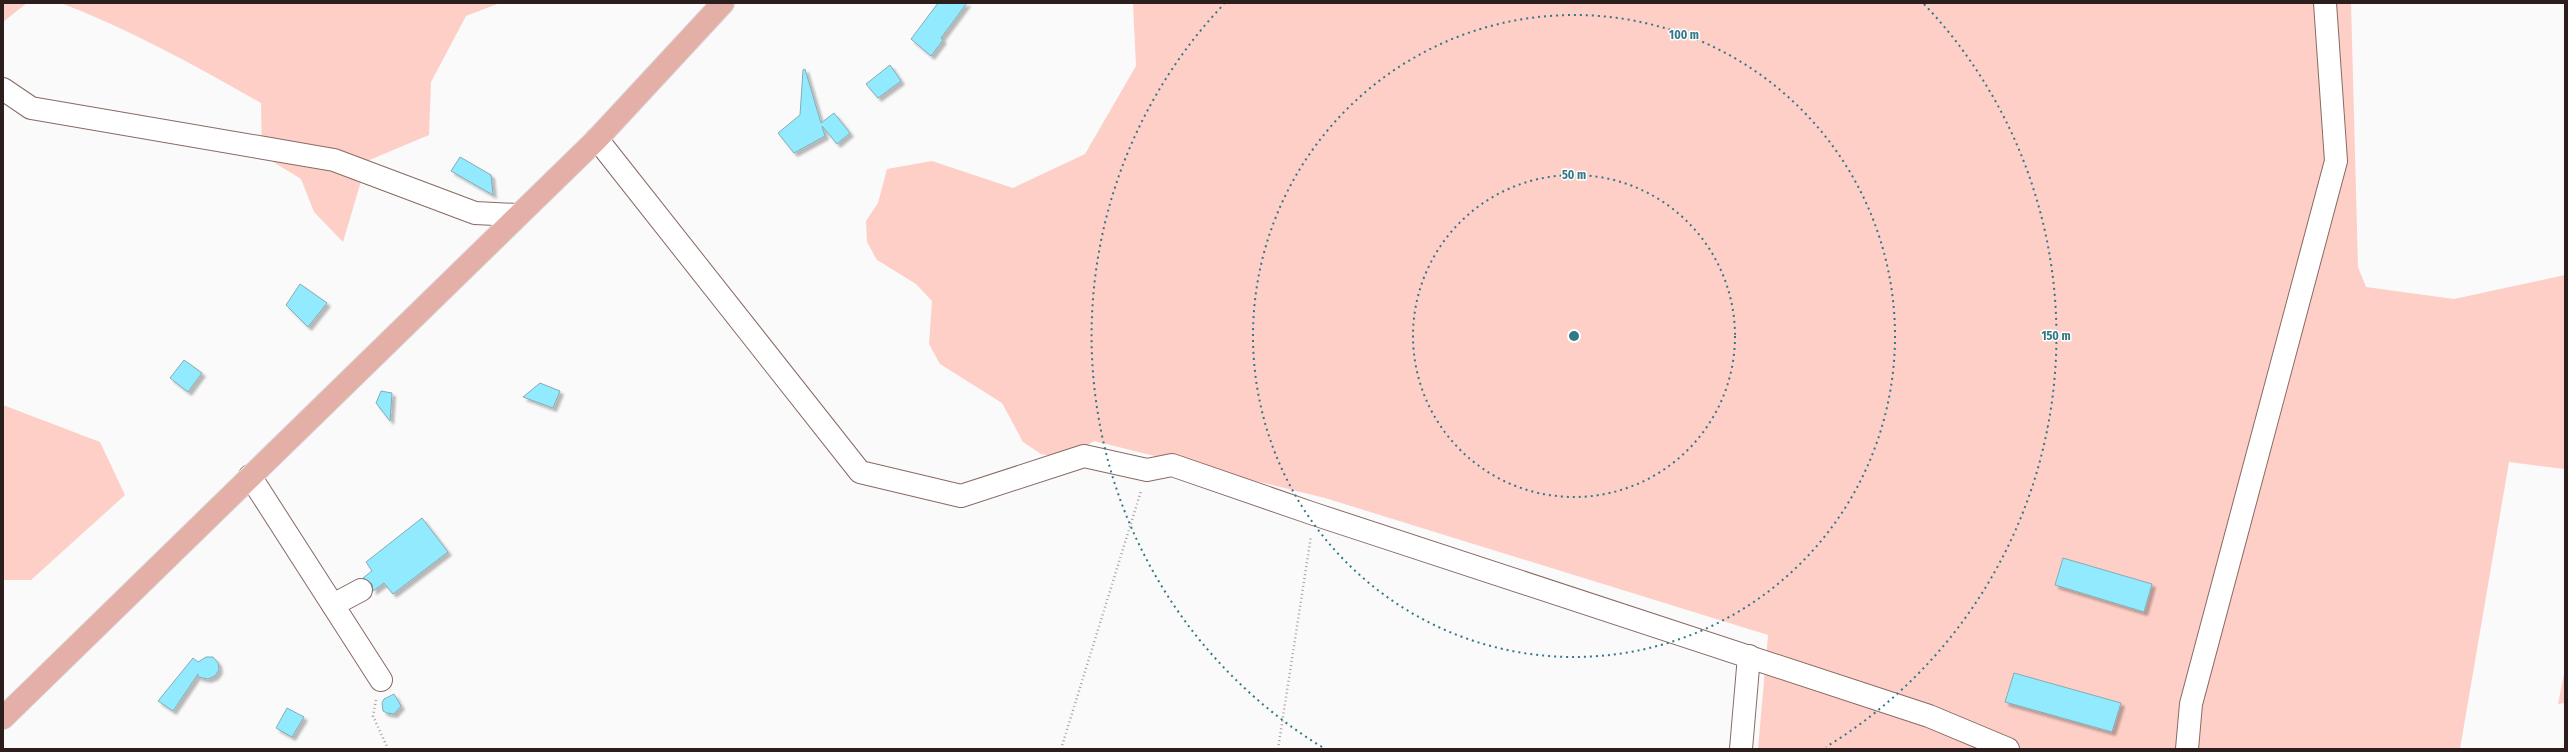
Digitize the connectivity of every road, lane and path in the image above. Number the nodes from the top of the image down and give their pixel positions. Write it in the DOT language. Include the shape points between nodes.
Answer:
graph roads {
  1 [pos="723,3"];
  2 [pos="2325,3"];
  3 [pos="3,88"];
  4 [pos="597,139"];
  5 [pos="517,215"];
  6 [pos="1147,470"];
  7 [pos="250,476"];
  8 [pos="1314,514"];
  9 [pos="361,590"];
  10 [pos="333,605"];
  11 [pos="1749,656"];
  12 [pos="380,680"];
  13 [pos="3,718"];
  14 [pos="388,749"];
  15 [pos="1061,749"];
  16 [pos="1278,749"];
  17 [pos="1741,749"];
  18 [pos="2008,749"];
  19 [pos="2187,749"];
  1 -- 4 [label="main road"];
  2 -- 19 [label="street" via="2336,161 2191,704"];
  3 -- 5 [label="street" via="31,108 334,160 475,213"];
  4 -- 5 [label="main road"];
  4 -- 6 [label="street" via="860,472 962,496 1084,456"];
  5 -- 7 [label="main road"];
  6 -- 8 [label="street" via="1172,465"];
  6 -- 15 [label="path"];
  7 -- 10 [label="street"];
  7 -- 13 [label="main road"];
  8 -- 11 [label="street"];
  8 -- 16 [label="path"];
  9 -- 10 [label="street"];
  10 -- 12 [label="street"];
  11 -- 17 [label="street"];
  11 -- 18 [label="street" via="1928,716"];
  12 -- 14 [label="path" via="373,716"];
}
